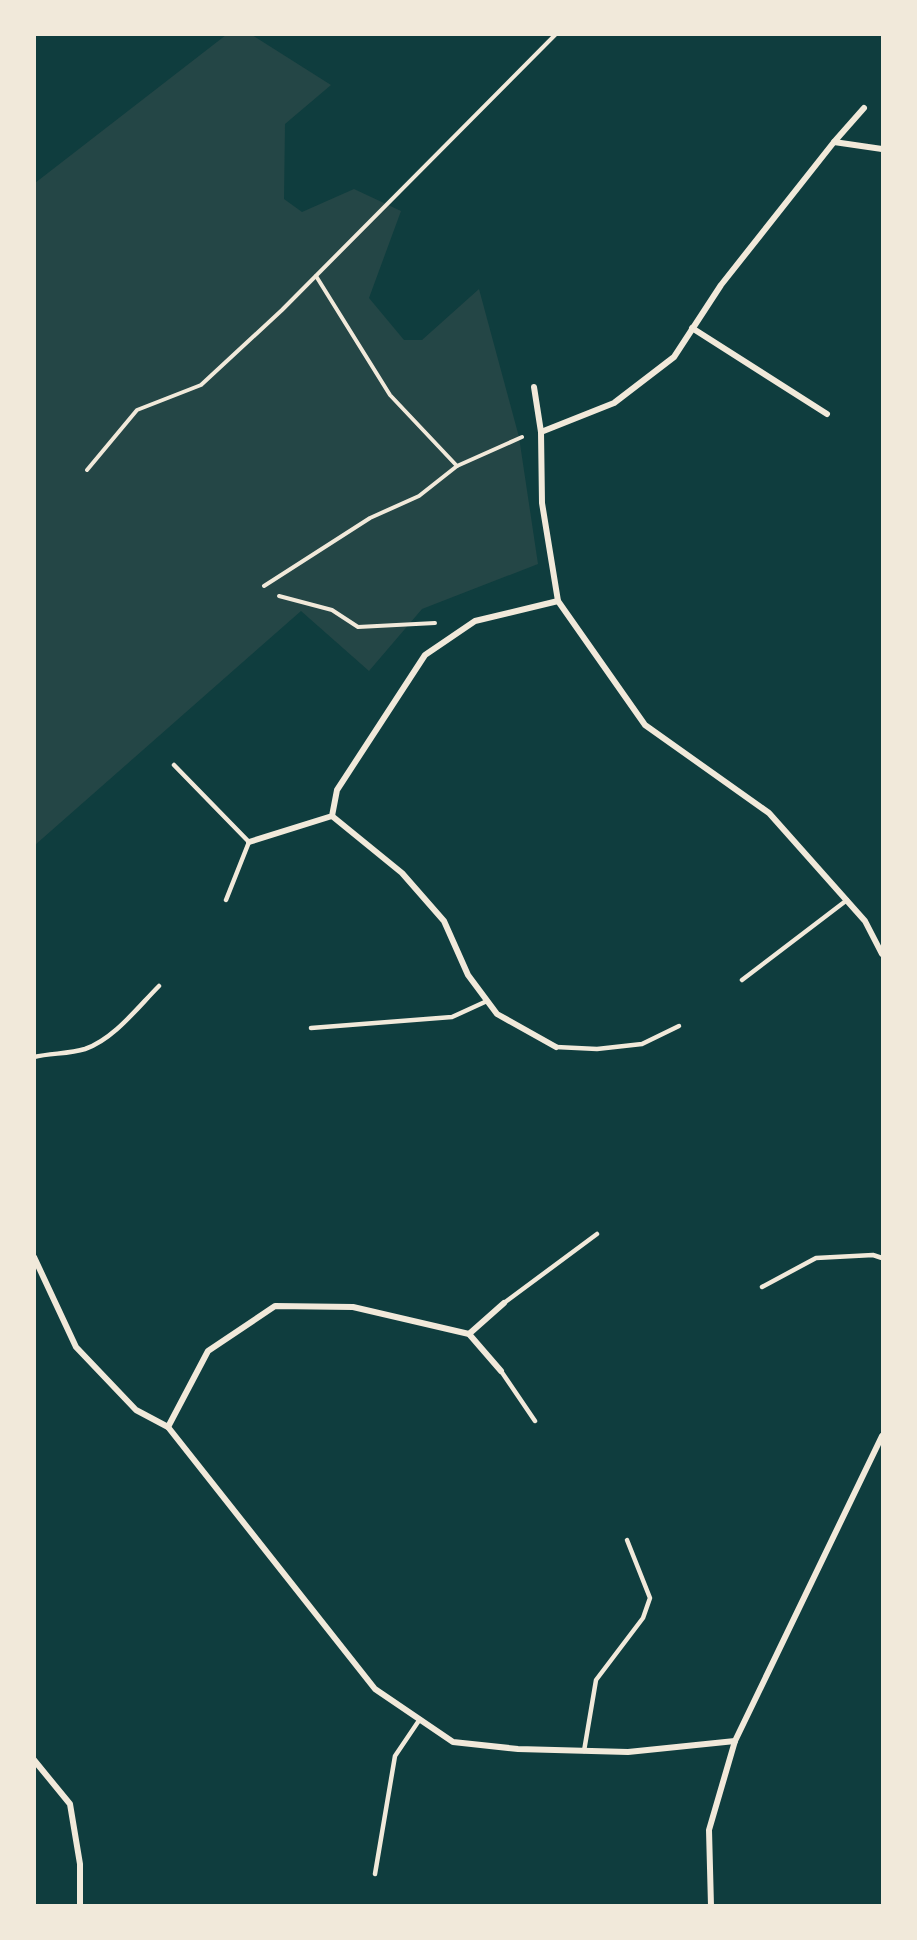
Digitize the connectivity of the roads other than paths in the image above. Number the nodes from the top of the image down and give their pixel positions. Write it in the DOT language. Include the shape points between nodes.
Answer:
graph roads {
  1 [pos="864,108"];
  2 [pos="834,142"];
  3 [pos="882,149"];
  4 [pos="692,328"];
  5 [pos="534,387"];
  6 [pos="827,414"];
  7 [pos="542,432"];
  8 [pos="558,602"];
  9 [pos="174,765"];
  10 [pos="332,816"];
  11 [pos="249,842"];
  12 [pos="226,900"];
  13 [pos="847,900"];
  14 [pos="882,954"];
  15 [pos="742,980"];
  16 [pos="159,986"];
  17 [pos="487,1001"];
  18 [pos="679,1026"];
  19 [pos="311,1028"];
  20 [pos="556,1047"];
  21 [pos="34,1057"];
  22 [pos="597,1234"];
  23 [pos="34,1257"];
  24 [pos="882,1258"];
  25 [pos="762,1287"];
  26 [pos="504,1303"];
  27 [pos="469,1334"];
  28 [pos="501,1371"];
  29 [pos="535,1421"];
  30 [pos="168,1427"];
  31 [pos="882,1436"];
  32 [pos="627,1540"];
  33 [pos="420,1719"];
  34 [pos="735,1741"];
  35 [pos="584,1751"];
  36 [pos="34,1760"];
  37 [pos="375,1874"];
  38 [pos="81,1905"];
  39 [pos="711,1905"];
  1 -- 2 [label="street"];
  2 -- 3 [label="street"];
  2 -- 4 [label="street" via="721,285"];
  4 -- 6 [label="street"];
  4 -- 7 [label="street" via="674,357 614,403"];
  5 -- 7 [label="street"];
  7 -- 8 [label="street" via="542,503"];
  8 -- 10 [label="street" via="475,621 424,655 337,790"];
  8 -- 13 [label="street" via="645,725 769,813"];
  9 -- 11 [label="lane"];
  10 -- 11 [label="street"];
  10 -- 17 [label="street" via="402,873 444,921 468,975"];
  11 -- 12 [label="lane"];
  13 -- 14 [label="street" via="865,921"];
  13 -- 15 [label="lane"];
  16 -- 21 [label="lane" via="98,1043 69,1053"];
  17 -- 19 [label="lane" via="452,1017"];
  17 -- 20 [label="street" via="497,1014"];
  18 -- 20 [label="lane" via="642,1044 597,1049"];
  22 -- 26 [label="lane"];
  23 -- 30 [label="street" via="76,1347 136,1410"];
  24 -- 25 [label="lane" via="816,1258"];
  26 -- 27 [label="street"];
  27 -- 28 [label="street"];
  27 -- 30 [label="street" via="353,1307 275,1306 208,1351"];
  28 -- 29 [label="lane"];
  30 -- 33 [label="street" via="375,1689"];
  31 -- 34 [label="street"];
  32 -- 35 [label="lane" via="650,1598 643,1618 596,1680"];
  33 -- 35 [label="street" via="453,1742"];
  33 -- 37 [label="lane" via="395,1756"];
  34 -- 35 [label="street" via="628,1752"];
  34 -- 39 [label="street" via="709,1830"];
  36 -- 38 [label="street" via="70,1804 80,1864"];
}
